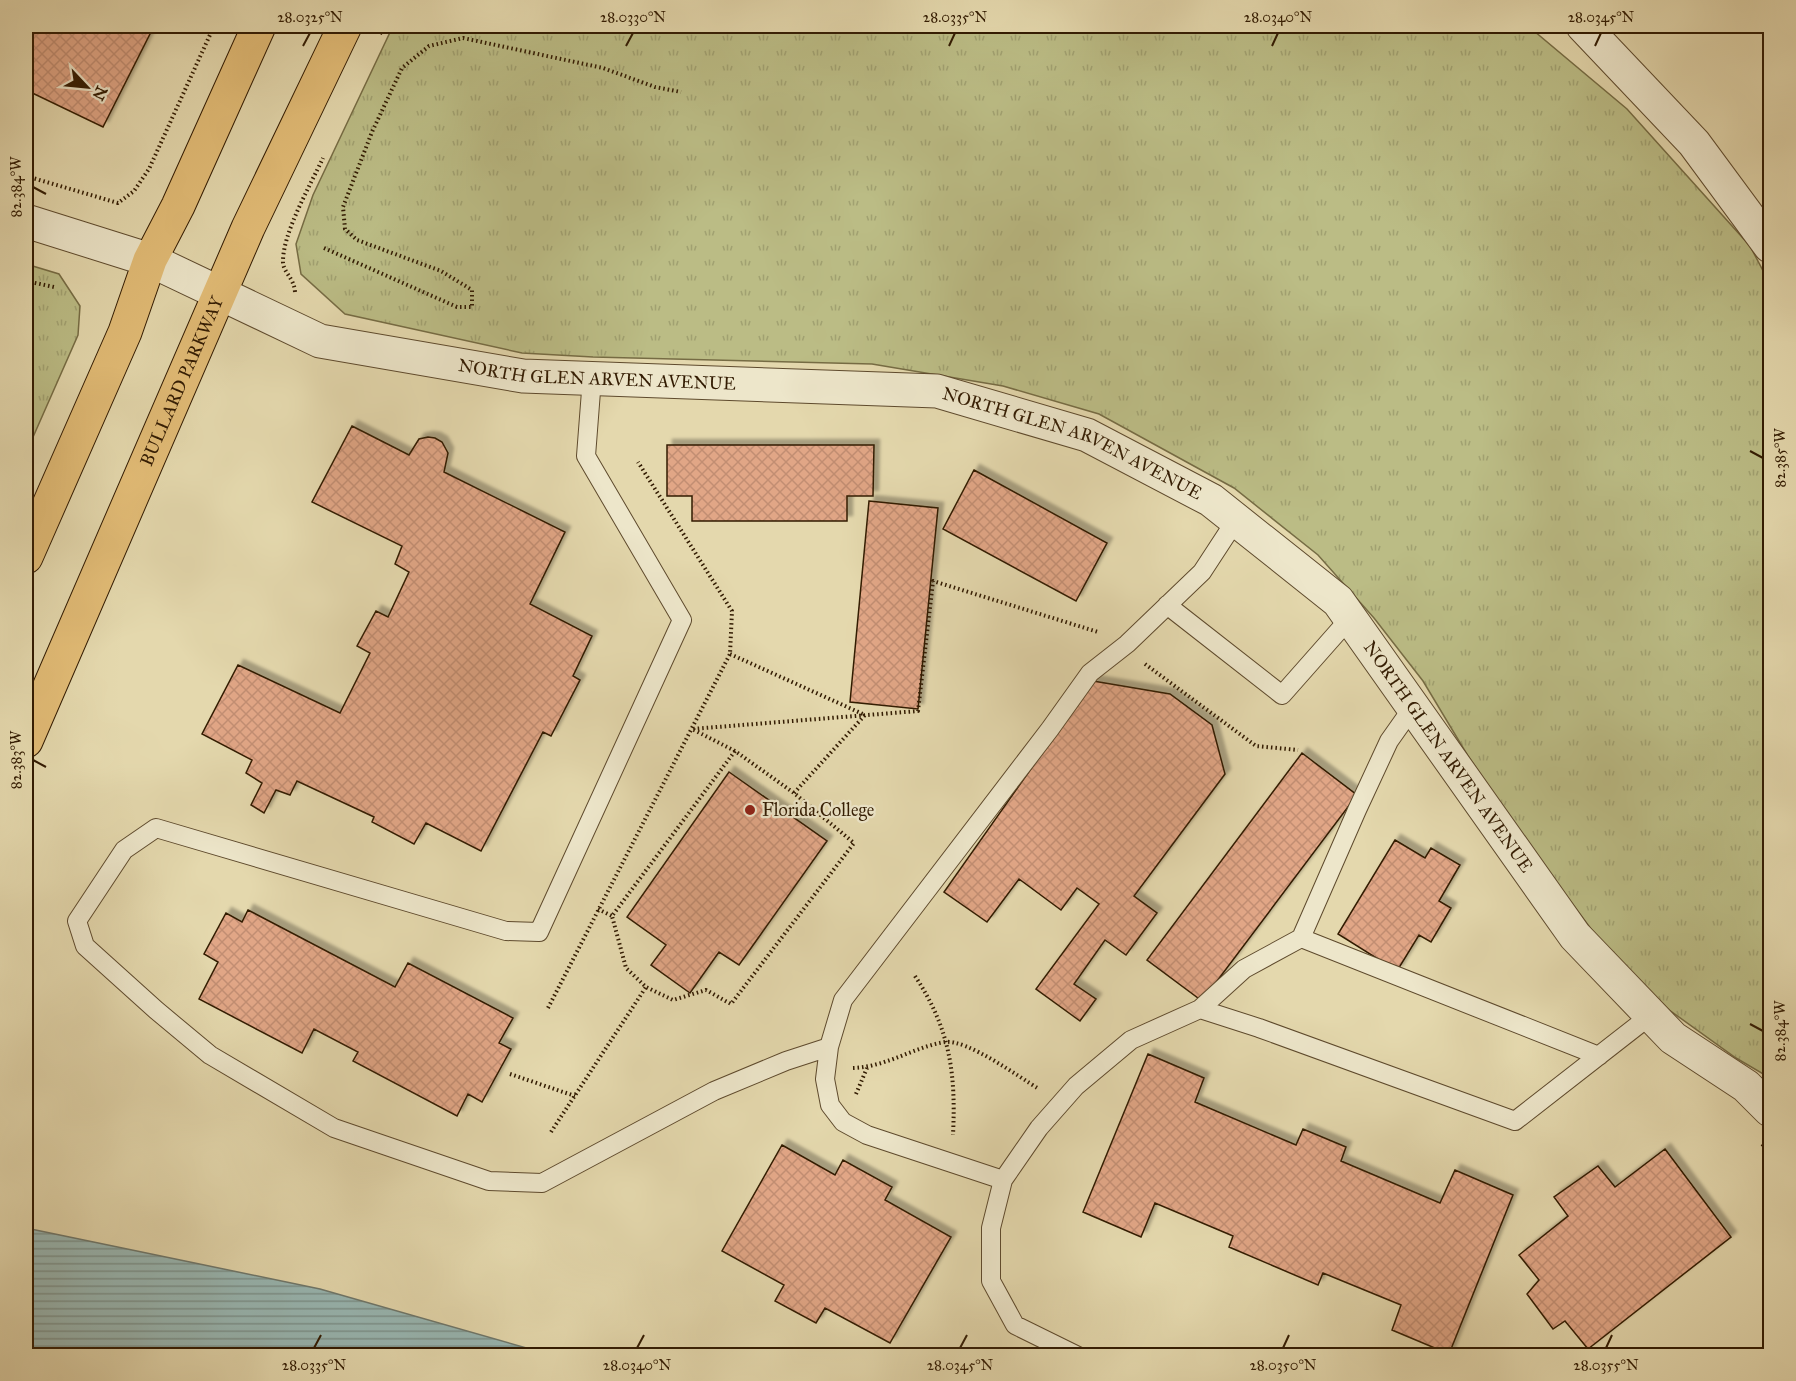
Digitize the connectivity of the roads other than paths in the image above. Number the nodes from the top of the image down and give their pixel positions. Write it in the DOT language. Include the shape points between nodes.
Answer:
graph roads {
  1 [pos="259,26"];
  2 [pos="345,26"];
  3 [pos="1583,26"];
  4 [pos="26,221"];
  5 [pos="1770,246"];
  6 [pos="150,260"];
  7 [pos="221,294"];
  8 [pos="592,378"];
  9 [pos="1236,520"];
  10 [pos="26,557"];
  11 [pos="1167,605"];
  12 [pos="1350,618"];
  13 [pos="1413,707"];
  14 [pos="26,741"];
  15 [pos="1301,938"];
  16 [pos="1200,1009"];
  17 [pos="1651,1015"];
  18 [pos="829,1047"];
  19 [pos="1599,1056"];
  20 [pos="1758,1091"];
  21 [pos="1770,1110"];
  22 [pos="1003,1180"];
  23 [pos="1078,1356"];
  1 -- 6 [label="main road"];
  2 -- 7 [label="main road, BULLARD PARKWAY" via="248,228"];
  3 -- 5 [label="street" via="1694,143"];
  4 -- 6 [label="street, NORTH GLEN ARVEN AVENUE"];
  6 -- 7 [label="street, NORTH GLEN ARVEN AVENUE"];
  6 -- 10 [label="main road" via="125,332"];
  7 -- 8 [label="street, NORTH GLEN ARVEN AVENUE" via="320,341 523,376"];
  7 -- 14 [label="main road, BULLARD PARKWAY"];
  8 -- 9 [label="street, NORTH GLEN ARVEN AVENUE" via="937,391 1087,435 1211,500"];
  8 -- 18 [label="lane" via="586,456 682,620 539,932 507,931 156,828 124,850 76,921 85,946 210,1055 334,1128 489,1180 542,1183 714,1091"];
  9 -- 11 [label="lane" via="1202,572"];
  9 -- 12 [label="street, NORTH GLEN ARVEN AVENUE" via="1338,601"];
  11 -- 12 [label="lane" via="1282,695"];
  11 -- 18 [label="lane" via="1090,673 843,1000"];
  12 -- 13 [label="street, NORTH GLEN ARVEN AVENUE"];
  13 -- 15 [label="lane" via="1389,741"];
  13 -- 17 [label="street, NORTH GLEN ARVEN AVENUE" via="1575,936"];
  15 -- 16 [label="lane" via="1244,969"];
  15 -- 19 [label="lane"];
  16 -- 19 [label="lane" via="1515,1121"];
  16 -- 22 [label="lane" via="1131,1040 1076,1086 1039,1128"];
  17 -- 19 [label="lane"];
  17 -- 20 [label="street, NORTH GLEN ARVEN AVENUE" via="1672,1038"];
  18 -- 22 [label="lane" via="825,1079 830,1105 843,1122 867,1135"];
  20 -- 21 [label="street, NORTH GLEN ARVEN AVENUE"];
  22 -- 23 [label="lane" via="992,1228 991,1281 1015,1325"];
}
